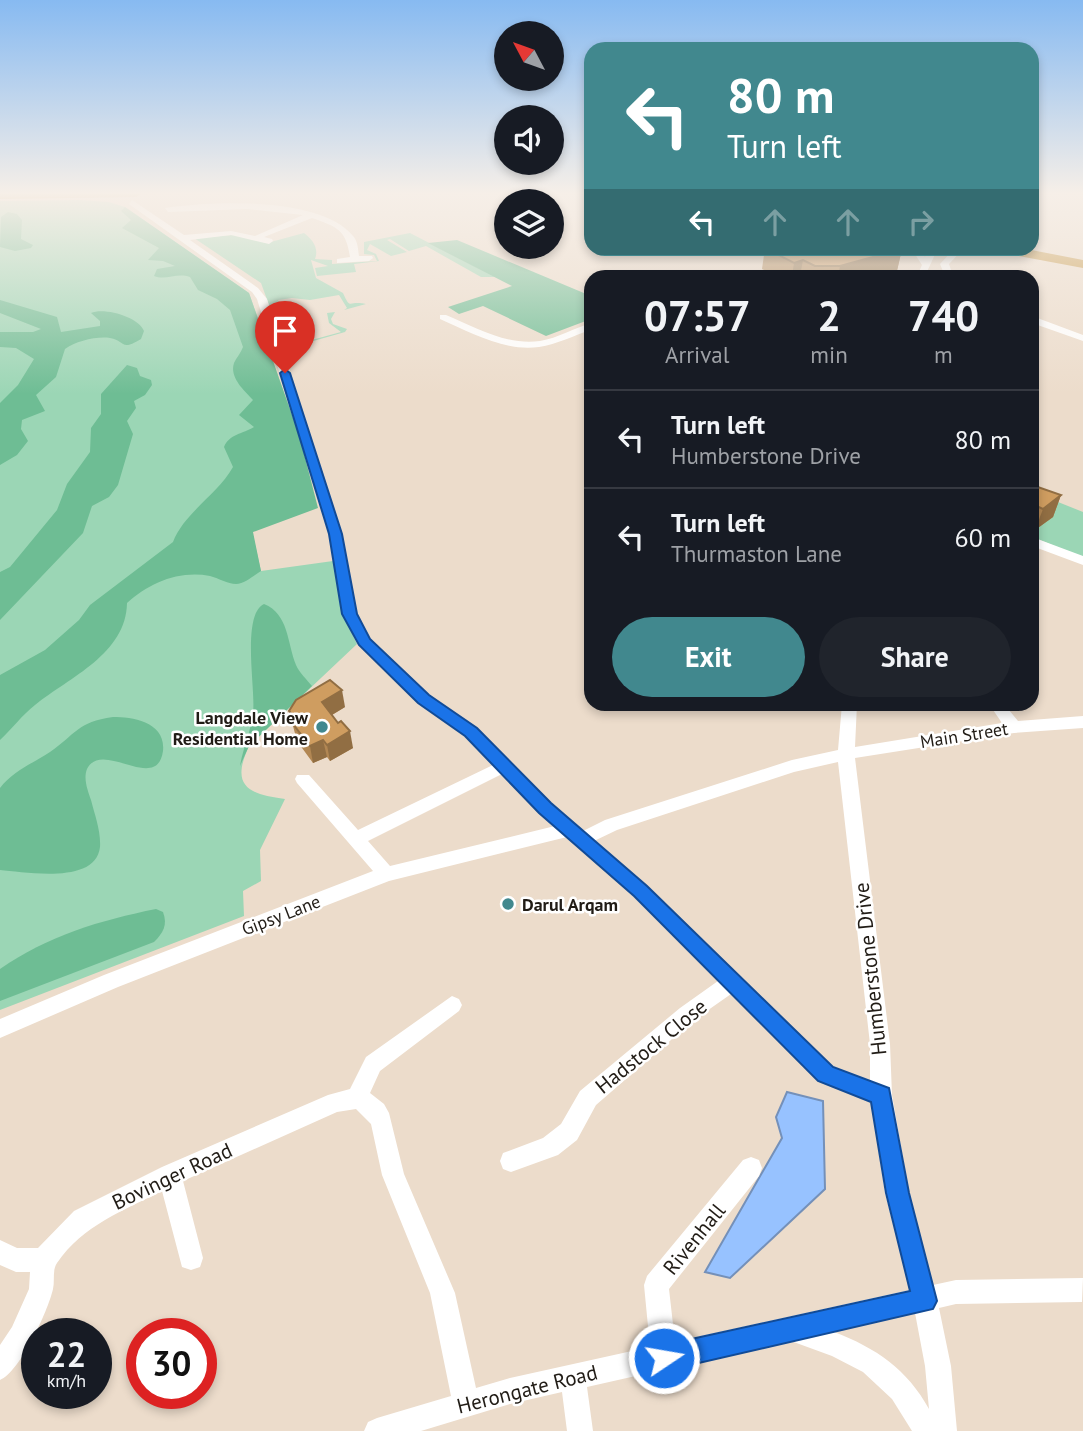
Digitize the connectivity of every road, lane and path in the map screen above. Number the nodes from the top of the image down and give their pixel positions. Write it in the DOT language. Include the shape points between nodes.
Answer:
graph roads {
  1 [pos="212,260"];
  2 [pos="355,260"];
  3 [pos="1062,260"];
  4 [pos="340,261"];
  5 [pos="1083,264"];
  6 [pos="445,322"];
  7 [pos="1039,322"];
  8 [pos="584,329"];
  9 [pos="1083,338"];
  10 [pos="1039,544"];
  11 [pos="1083,561"];
  12 [pos="849,711"];
  13 [pos="1001,711"];
  14 [pos="1083,722"];
  15 [pos="1014,727"];
  16 [pos="846,754"];
  17 [pos="505,766"];
  18 [pos="303,779"];
  19 [pos="577,834"];
  20 [pos="357,838"];
  21 [pos="386,874"];
  22 [pos="732,982"];
  23 [pos="452,1005"];
  24 [pos="0,1029"];
  25 [pos="881,1095"];
  26 [pos="357,1098"];
  27 [pos="511,1161"];
  28 [pos="751,1168"];
  29 [pos="170,1175"];
  30 [pos="0,1252"];
  31 [pos="191,1258"];
  32 [pos="43,1260"];
  33 [pos="1082,1290"];
  34 [pos="925,1301"];
  35 [pos="791,1329"];
  36 [pos="664,1358"];
  37 [pos="0,1367"];
  38 [pos="573,1377"];
  39 [pos="465,1404"];
  40 [pos="377,1431"];
  41 [pos="580,1431"];
  42 [pos="926,1431"];
  43 [pos="944,1431"];
  1 -- 17 [label="street" via="262,299 335,534 350,614 364,642 423,699 471,732"];
  2 -- 4 [label="street"];
  3 -- 5 [label="highway"];
  6 -- 8 [label="street" via="529,345"];
  7 -- 9 [label="street"];
  10 -- 11 [label="street"];
  12 -- 16 [label="street, Humberstone Drive"];
  13 -- 15 [label="street"];
  14 -- 15 [label="street, Main Street"];
  15 -- 16 [label="street, Main Street"];
  16 -- 19 [label="street, Gipsy Lane" via="792,766"];
  16 -- 25 [label="street, Humberstone Drive" via="880,1044"];
  17 -- 19 [label="street"];
  17 -- 20 [label="street"];
  18 -- 20 [label="street"];
  19 -- 21 [label="street, Gipsy Lane"];
  19 -- 22 [label="street"];
  20 -- 21 [label="street"];
  21 -- 24 [label="street, Gipsy Lane"];
  22 -- 25 [label="street" via="826,1074"];
  22 -- 27 [label="street, Hadstock Close" via="588,1098 569,1132 550,1147"];
  23 -- 26 [label="street" via="373,1064"];
  25 -- 34 [label="street, Humberstone Drive" via="897,1193"];
  26 -- 29 [label="street, Bovinger Road" via="336,1102"];
  26 -- 39 [label="street" via="377,1110 384,1125 391,1171 438,1279"];
  28 -- 36 [label="street, Rivenhall" via="656,1285"];
  29 -- 31 [label="street"];
  29 -- 32 [label="street, Bovinger Road" via="82,1219"];
  30 -- 32 [label="street" via="16,1260"];
  32 -- 37 [label="street" via="41,1289 21,1336"];
  33 -- 34 [label="street, Herongate Road" via="956,1292"];
  34 -- 35 [label="street, Herongate Road"];
  34 -- 43 [label="street, Humberstone Drive"];
  35 -- 36 [label="street, Herongate Road"];
  35 -- 42 [label="street" via="879,1365 912,1402"];
  36 -- 38 [label="street, Herongate Road"];
  38 -- 39 [label="street, Herongate Road"];
  38 -- 41 [label="street"];
  39 -- 40 [label="street, Herongate Road"];
}
